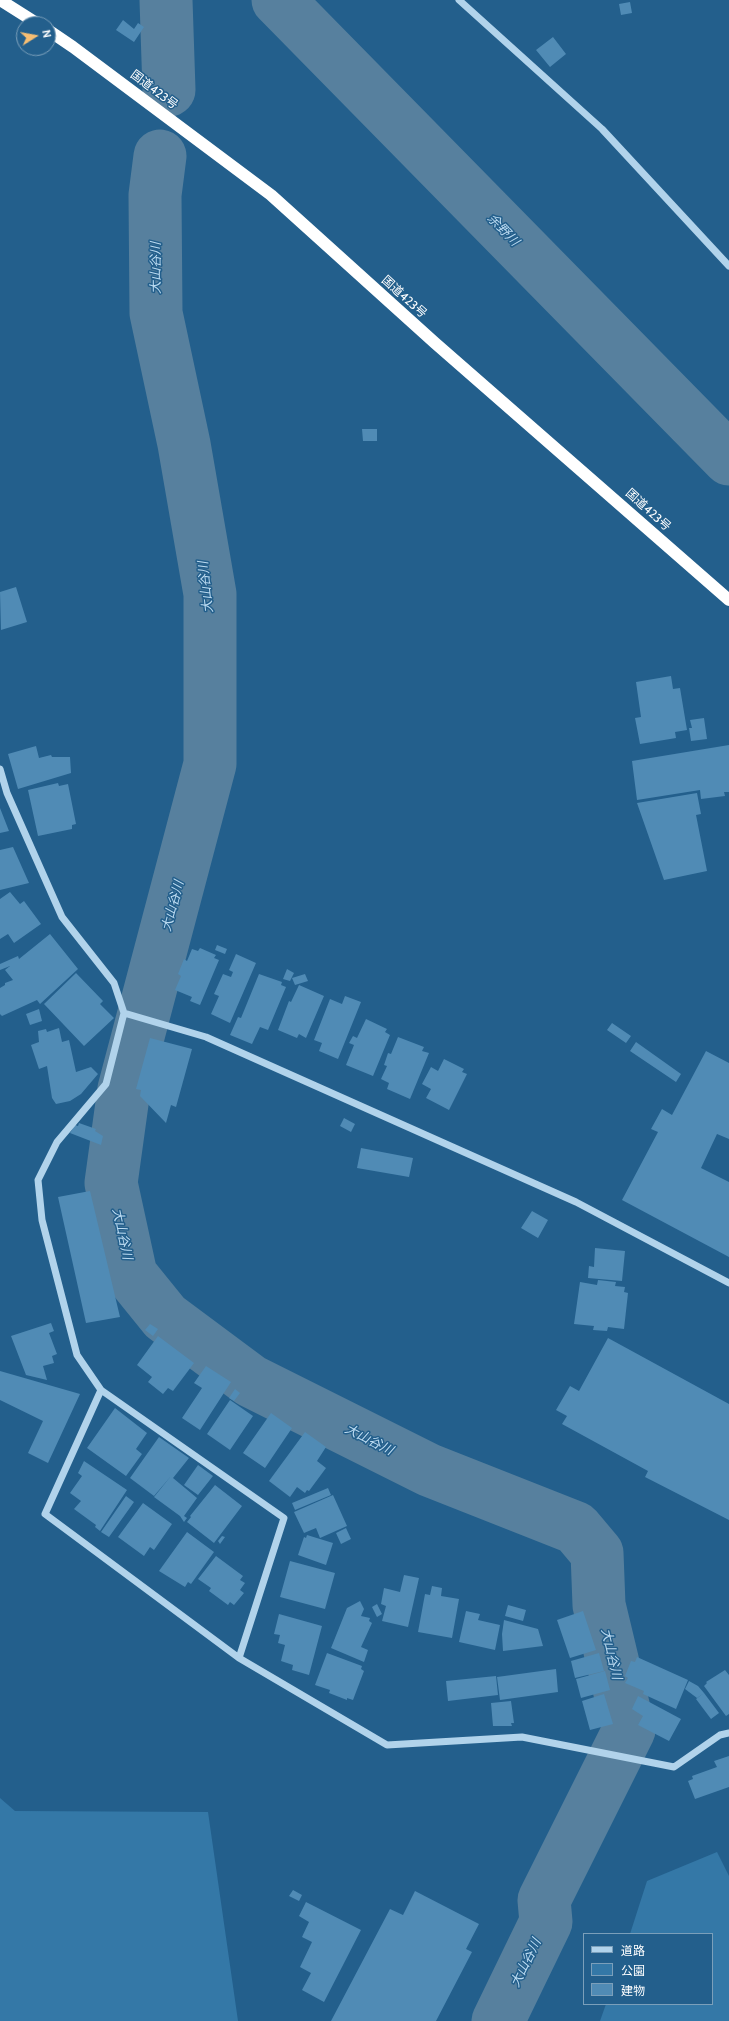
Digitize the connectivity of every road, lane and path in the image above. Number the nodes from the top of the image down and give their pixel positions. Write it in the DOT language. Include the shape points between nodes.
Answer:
graph roads {
  1 [pos="0,0"];
  2 [pos="459,0"];
  3 [pos="25,16"];
  4 [pos="56,35"];
  5 [pos="729,266"];
  6 [pos="729,600"];
  7 [pos="0,769"];
  8 [pos="124,1013"];
  9 [pos="729,1283"];
  10 [pos="101,1390"];
  11 [pos="240,1658"];
  12 [pos="729,1733"];
  1 -- 3 [label="highway"];
  2 -- 5 [label="street" via="602,129"];
  4 -- 6 [label="highway, 国道423号" via="271,195 435,343"];
  7 -- 8 [label="street" via="7,793 62,917 114,982"];
  8 -- 9 [label="street" via="206,1037 562,1196"];
  8 -- 10 [label="street" via="106,1084 57,1142 38,1180 42,1220 77,1356"];
  10 -- 11 [label="street" via="284,1518"];
  10 -- 11 [label="street" via="44,1514"];
  11 -- 12 [label="street" via="387,1745 522,1737 674,1767 720,1735"];
}
